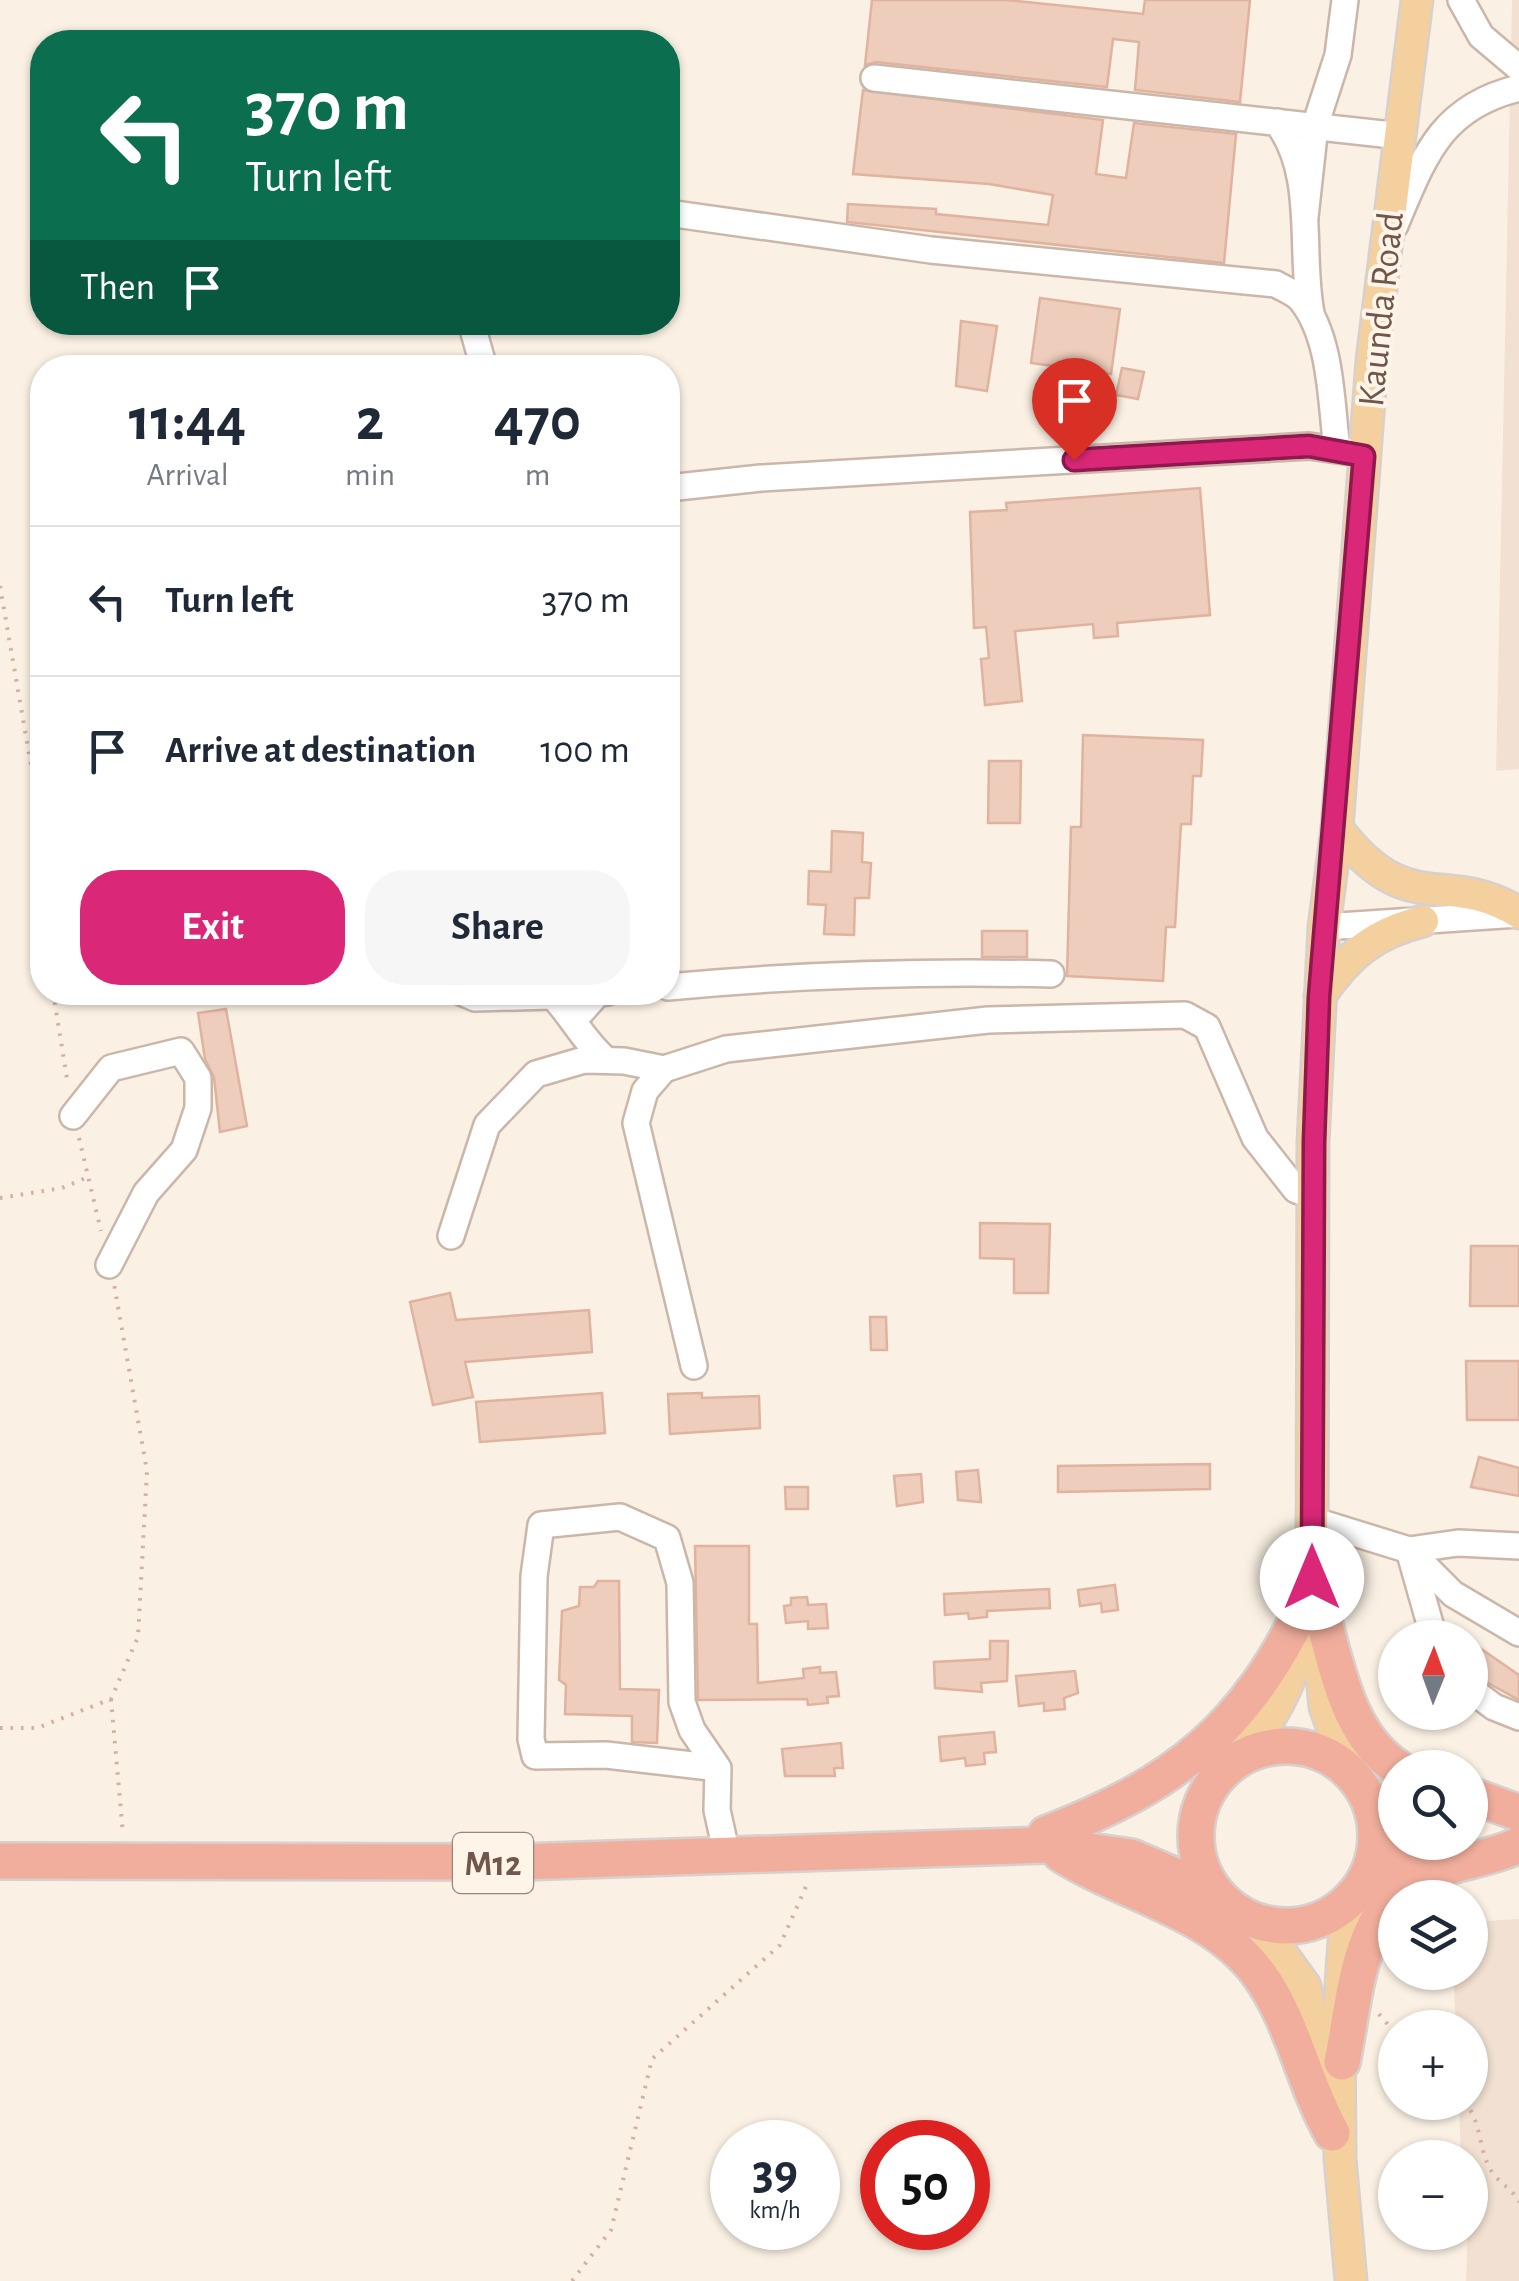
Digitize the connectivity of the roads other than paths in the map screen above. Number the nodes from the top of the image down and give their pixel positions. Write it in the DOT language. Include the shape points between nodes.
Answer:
graph roads {
  1 [pos="1345,0"];
  2 [pos="1418,0"];
  3 [pos="1461,0"];
  4 [pos="1519,68"];
  5 [pos="874,78"];
  6 [pos="1519,88"];
  7 [pos="1277,122"];
  8 [pos="1315,126"];
  9 [pos="1401,136"];
  10 [pos="680,215"];
  11 [pos="1306,217"];
  12 [pos="1385,249"];
  13 [pos="1312,318"];
  14 [pos="1351,452"];
  15 [pos="680,487"];
  16 [pos="1337,828"];
  17 [pos="1519,914"];
  18 [pos="1423,921"];
  19 [pos="1324,927"];
  20 [pos="1051,974"];
  21 [pos="680,986"];
  22 [pos="1319,997"];
  23 [pos="561,1005"];
  24 [pos="588,1005"];
  25 [pos="574,1020"];
  26 [pos="606,1060"];
  27 [pos="664,1069"];
  28 [pos="74,1116"];
  29 [pos="1314,1195"];
  30 [pos="450,1236"];
  31 [pos="109,1265"];
  32 [pos="694,1366"];
  33 [pos="1312,1520"];
  34 [pos="1519,1546"];
  35 [pos="1409,1550"];
  36 [pos="1312,1593"];
  37 [pos="1429,1620"];
  38 [pos="1519,1633"];
  39 [pos="1488,1703"];
  40 [pos="1519,1717"];
  41 [pos="1379,1750"];
  42 [pos="718,1768"];
  43 [pos="1228,1768"];
  44 [pos="1369,1788"];
  45 [pos="1488,1803"];
  46 [pos="1488,1816"];
  47 [pos="1519,1816"];
  48 [pos="1519,1834"];
  49 [pos="1488,1837"];
  50 [pos="1046,1840"];
  51 [pos="1519,1845"];
  52 [pos="727,1855"];
  53 [pos="1390,1860"];
  54 [pos="0,1861"];
  55 [pos="1360,1887"];
  56 [pos="1216,1893"];
  57 [pos="1259,1922"];
  58 [pos="1342,2062"];
  59 [pos="1336,2145"];
  60 [pos="1351,2281"];
  1 -- 8 [label="street" via="1338,55"];
  2 -- 9 [label="main road, Kaunda Road"];
  3 -- 4 [label="street" via="1481,36"];
  5 -- 7 [label="street"];
  6 -- 12 [label="street" via="1481,100 1443,129"];
  7 -- 8 [label="street"];
  7 -- 11 [label="street" via="1286,134"];
  8 -- 9 [label="street"];
  8 -- 11 [label="street"];
  9 -- 12 [label="main road, Kaunda Road"];
  10 -- 13 [label="street" via="930,250 1240,278 1276,284 1300,298"];
  11 -- 13 [label="street"];
  12 -- 14 [label="main road, Kaunda Road"];
  13 -- 14 [label="street"];
  14 -- 15 [label="street" via="1309,446"];
  14 -- 16 [label="main road, Kaunda Road"];
  16 -- 17 [label="main road" via="1358,857 1397,884 1497,900"];
  16 -- 19 [label="main road, Kaunda Road"];
  17 -- 18 [label="street"];
  18 -- 19 [label="street"];
  18 -- 22 [label="main road" via="1386,930 1357,950"];
  19 -- 22 [label="main road, Kaunda Road"];
  20 -- 21 [label="street" via="764,978"];
  22 -- 29 [label="main road, Kaunda Road"];
  23 -- 25 [label="street"];
  24 -- 25 [label="street"];
  25 -- 26 [label="street" via="581,1039"];
  26 -- 27 [label="street"];
  26 -- 30 [label="street" via="536,1074 511,1097 488,1124"];
  27 -- 29 [label="street" via="726,1049 988,1020 1185,1015 1207,1028 1256,1138 1296,1190"];
  27 -- 32 [label="street" via="645,1091 636,1124"];
  28 -- 31 [label="street" via="112,1068 181,1051 198,1078 198,1108 184,1150 146,1193"];
  29 -- 33 [label="main road, Kaunda Road"];
  33 -- 35 [label="street"];
  33 -- 36 [label="main road, Kaunda Road"];
  34 -- 35 [label="street" via="1458,1543"];
  35 -- 37 [label="street"];
  35 -- 38 [label="street" via="1453,1594"];
  36 -- 41 [label="highway" via="1352,1710"];
  36 -- 43 [label="main road, Kaunda Road" via="1283,1699"];
  36 -- 44 [label="main road, Kaunda Road" via="1325,1707"];
  36 -- 50 [label="highway" via="1254,1690 1209,1744 1155,1786"];
  39 -- 40 [label="street"];
  42 -- 42 [label="street" via="682,1702 680,1583 666,1538 620,1517 541,1525 534,1576 536,1756 606,1754"];
  42 -- 52 [label="street" via="717,1810"];
  43 -- 44 [label="highway, M12" via="1268,1747 1296,1746 1324,1754"];
  43 -- 50 [label="highway, M12" via="1132,1822"];
  43 -- 56 [label="highway" via="1200,1806 1194,1836 1200,1866"];
  44 -- 55 [label="highway" via="1376,1849"];
  45 -- 47 [label="highway"];
  46 -- 47 [label="highway"];
  48 -- 49 [label="highway"];
  50 -- 52 [label="highway, M12" via="986,1849"];
  50 -- 56 [label="highway, M12" via="1131,1857"];
  50 -- 59 [label="highway" via="1193,1920 1257,1972"];
  51 -- 58 [label="highway" via="1434,1871 1392,1896 1367,1940"];
  52 -- 54 [label="highway, M12" via="484,1863"];
  53 -- 55 [label="highway"];
  55 -- 57 [label="highway" via="1310,1923"];
  55 -- 58 [label="main road" via="1341,1962"];
  56 -- 57 [label="highway, M12"];
  57 -- 59 [label="main road" via="1305,1986"];
  58 -- 59 [label="main road"];
  59 -- 60 [label="main road"];
}
